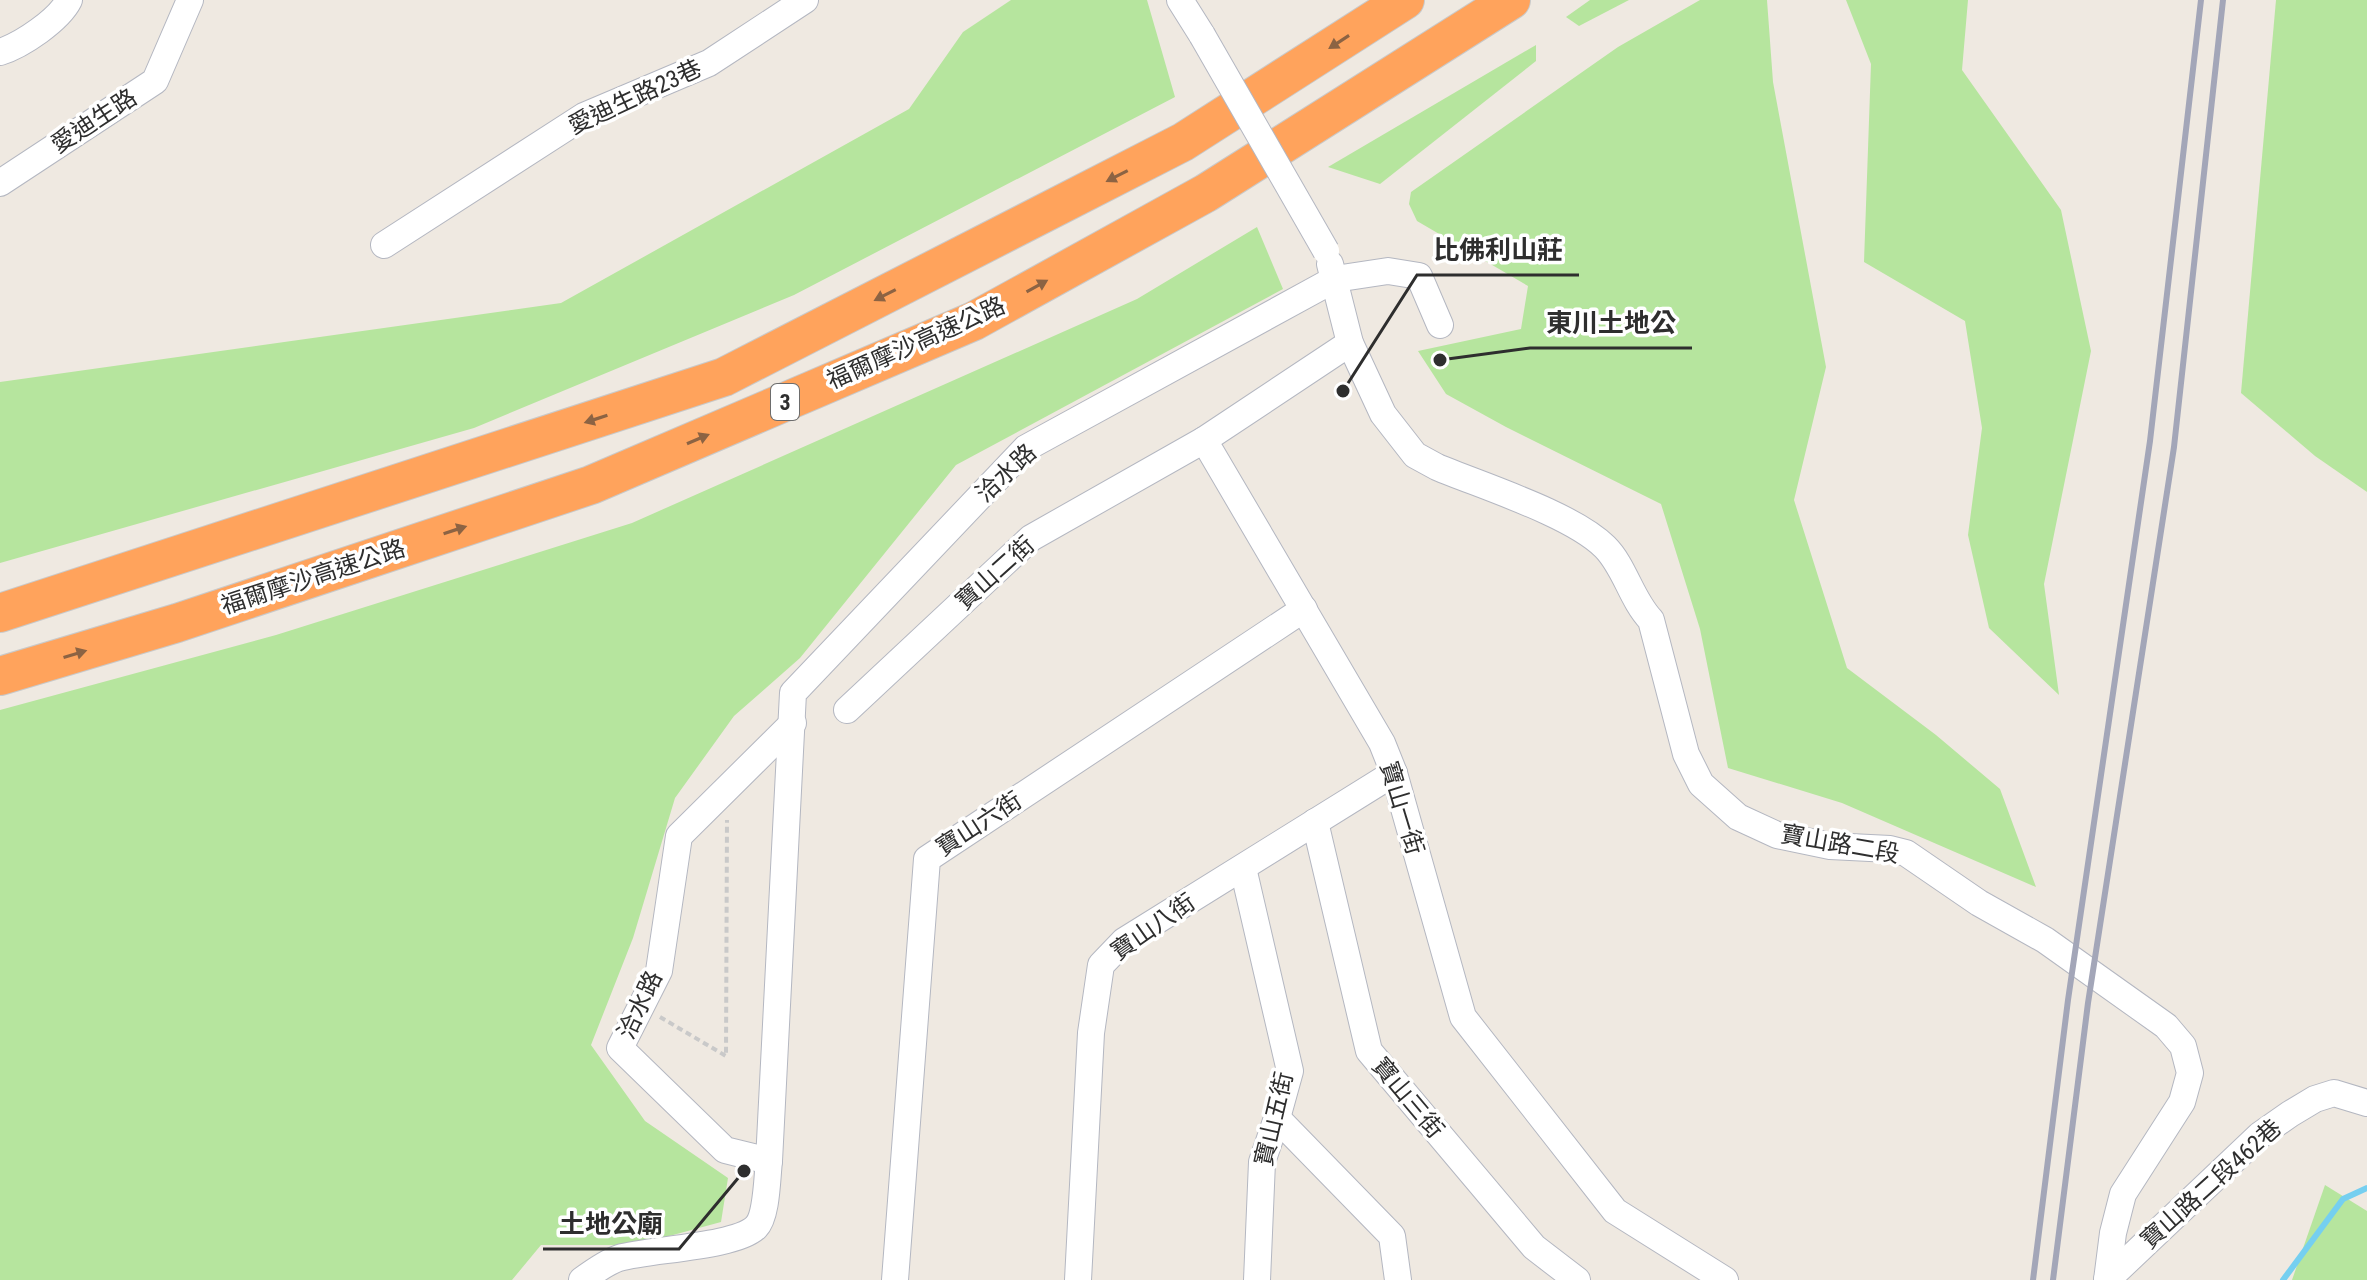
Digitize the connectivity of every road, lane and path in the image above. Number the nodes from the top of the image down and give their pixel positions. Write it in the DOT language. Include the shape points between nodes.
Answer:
graph roads {
  1 [pos="69,0"];
  2 [pos="190,0"];
  3 [pos="805,0"];
  4 [pos="1180,0"];
  5 [pos="1405,0"];
  6 [pos="1511,0"];
  7 [pos="0,52"];
  8 [pos="0,183"];
  9 [pos="384,245"];
  10 [pos="1335,279"];
  11 [pos="1440,325"];
  12 [pos="1350,343"];
  13 [pos="1204,440"];
  14 [pos="1304,609"];
  15 [pos="0,613"];
  16 [pos="0,676"];
  17 [pos="847,710"];
  18 [pos="793,723"];
  19 [pos="1394,773"];
  20 [pos="727,790"];
  21 [pos="1315,822"];
  22 [pos="1243,868"];
  23 [pos="641,1006"];
  24 [pos="2367,1103"];
  25 [pos="1277,1118"];
  26 [pos="769,1161"];
  27 [pos="582,1280"];
  28 [pos="895,1280"];
  29 [pos="1078,1280"];
  30 [pos="1257,1280"];
  31 [pos="1398,1280"];
  32 [pos="1577,1280"];
  33 [pos="1725,1280"];
  34 [pos="2107,1280"];
  1 -- 7 [label="street" via="62,14"];
  2 -- 8 [label="street, 愛迪生路" via="155,81"];
  3 -- 9 [label="street, 愛迪生路23巷" via="709,63 584,116"];
  4 -- 10 [label="street, 寶山路二段, bridge" via="1326,251"];
  5 -- 15 [label="highway, 3, one-way" via="1183,142 724,377"];
  16 -- 6 [label="highway, 福爾摩沙高速公路 / 3, one-way" via="591,485 974,321 1206,193"];
  10 -- 11 [label="street" via="1388,271 1419,276"];
  10 -- 12 [label="street, 寶山路二段"];
  10 -- 18 [label="street, 洽水路" via="1026,448 793,693"];
  12 -- 13 [label="street"];
  12 -- 34 [label="street, 寶山路二段" via="1383,414 1415,455 1579,527 1606,548 1651,620 1686,754 1701,784 1738,817 1777,835 1906,853 2045,940 2166,1026 2183,1046 2190,1073 2182,1102 2123,1194"];
  13 -- 14 [label="street, 寶山一街"];
  13 -- 17 [label="street, 寶山二街" via="1031,538"];
  14 -- 19 [label="street, 寶山一街"];
  14 -- 28 [label="street, 寶山六街" via="927,859"];
  18 -- 20 [label="street, 洽水路"];
  18 -- 26 [label="street, 洽水路"];
  19 -- 21 [label="street, 寶山八街"];
  19 -- 33 [label="street, 寶山一街" via="1463,1017 1615,1211"];
  20 -- 23 [label="street, 洽水路" via="679,836 659,971"];
  20 -- 23 [label="path" via="726,1056"];
  21 -- 22 [label="street, 寶山八街"];
  21 -- 32 [label="street, 寶山三街" via="1369,1051 1534,1247"];
  22 -- 25 [label="street, 寶山五街" via="1290,1071"];
  22 -- 29 [label="street, 寶山八街" via="1124,941 1101,965 1091,1033"];
  23 -- 26 [label="street, 洽水路" via="620,1048 725,1150"];
  24 -- 34 [label="street, 寶山路二段462巷" via="2334,1093 2290,1114 2260,1135"];
  25 -- 30 [label="street, 寶山五街" via="1262,1162"];
  25 -- 31 [label="street" via="1392,1236"];
  26 -- 27 [label="street, 洽水路" via="756,1227 725,1242 616,1259"];
}
